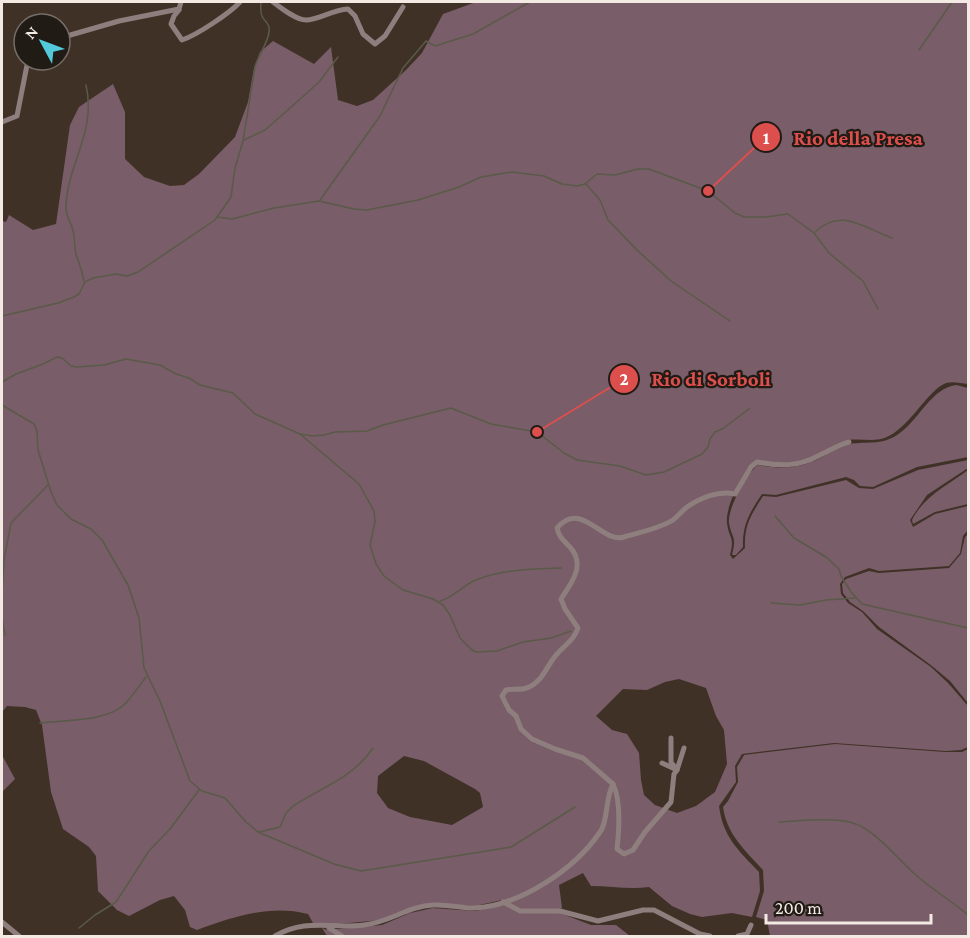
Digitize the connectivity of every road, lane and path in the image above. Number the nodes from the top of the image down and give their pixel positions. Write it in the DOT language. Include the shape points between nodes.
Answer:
graph roads {
  1 [pos="183,2"];
  2 [pos="240,2"];
  3 [pos="273,2"];
  4 [pos="403,7"];
  5 [pos="179,9"];
  6 [pos="72,35"];
  7 [pos="26,72"];
  8 [pos="2,122"];
  9 [pos="849,442"];
  10 [pos="671,738"];
  11 [pos="684,748"];
  12 [pos="662,764"];
  13 [pos="677,770"];
  14 [pos="613,784"];
  15 [pos="503,902"];
  16 [pos="2,922"];
  17 [pos="751,925"];
  18 [pos="327,927"];
  19 [pos="20,936"];
  20 [pos="275,936"];
  21 [pos="342,936"];
  22 [pos="710,936"];
  23 [pos="738,936"];
  1 -- 5 [label="street"];
  2 -- 5 [label="street" via="182,40 171,24"];
  3 -- 4 [label="street" via="306,20 348,9 363,34 375,44 385,36"];
  5 -- 6 [label="street"];
  7 -- 8 [label="street" via="17,116"];
  9 -- 14 [label="street" via="798,465 757,462 735,494 709,496 686,507 672,520 622,538 610,536 583,519 568,519 557,528 559,537 578,560 578,569 561,599 578,628 537,682 528,688 506,690 502,696 521,729 532,739 583,758"];
  10 -- 13 [label="street" via="671,762"];
  11 -- 13 [label="street"];
  12 -- 13 [label="street"];
  13 -- 14 [label="street" via="671,802 633,850 624,854 617,849 617,793"];
  14 -- 15 [label="street" via="603,829 570,866"];
  15 -- 18 [label="street" via="475,908 433,905 381,922"];
  15 -- 22 [label="street" via="520,911 560,911 598,921 654,910"];
  16 -- 19 [label="street"];
  17 -- 23 [label="street" via="747,934"];
  18 -- 20 [label="street" via="314,924 287,929"];
  18 -- 21 [label="street"];
}
